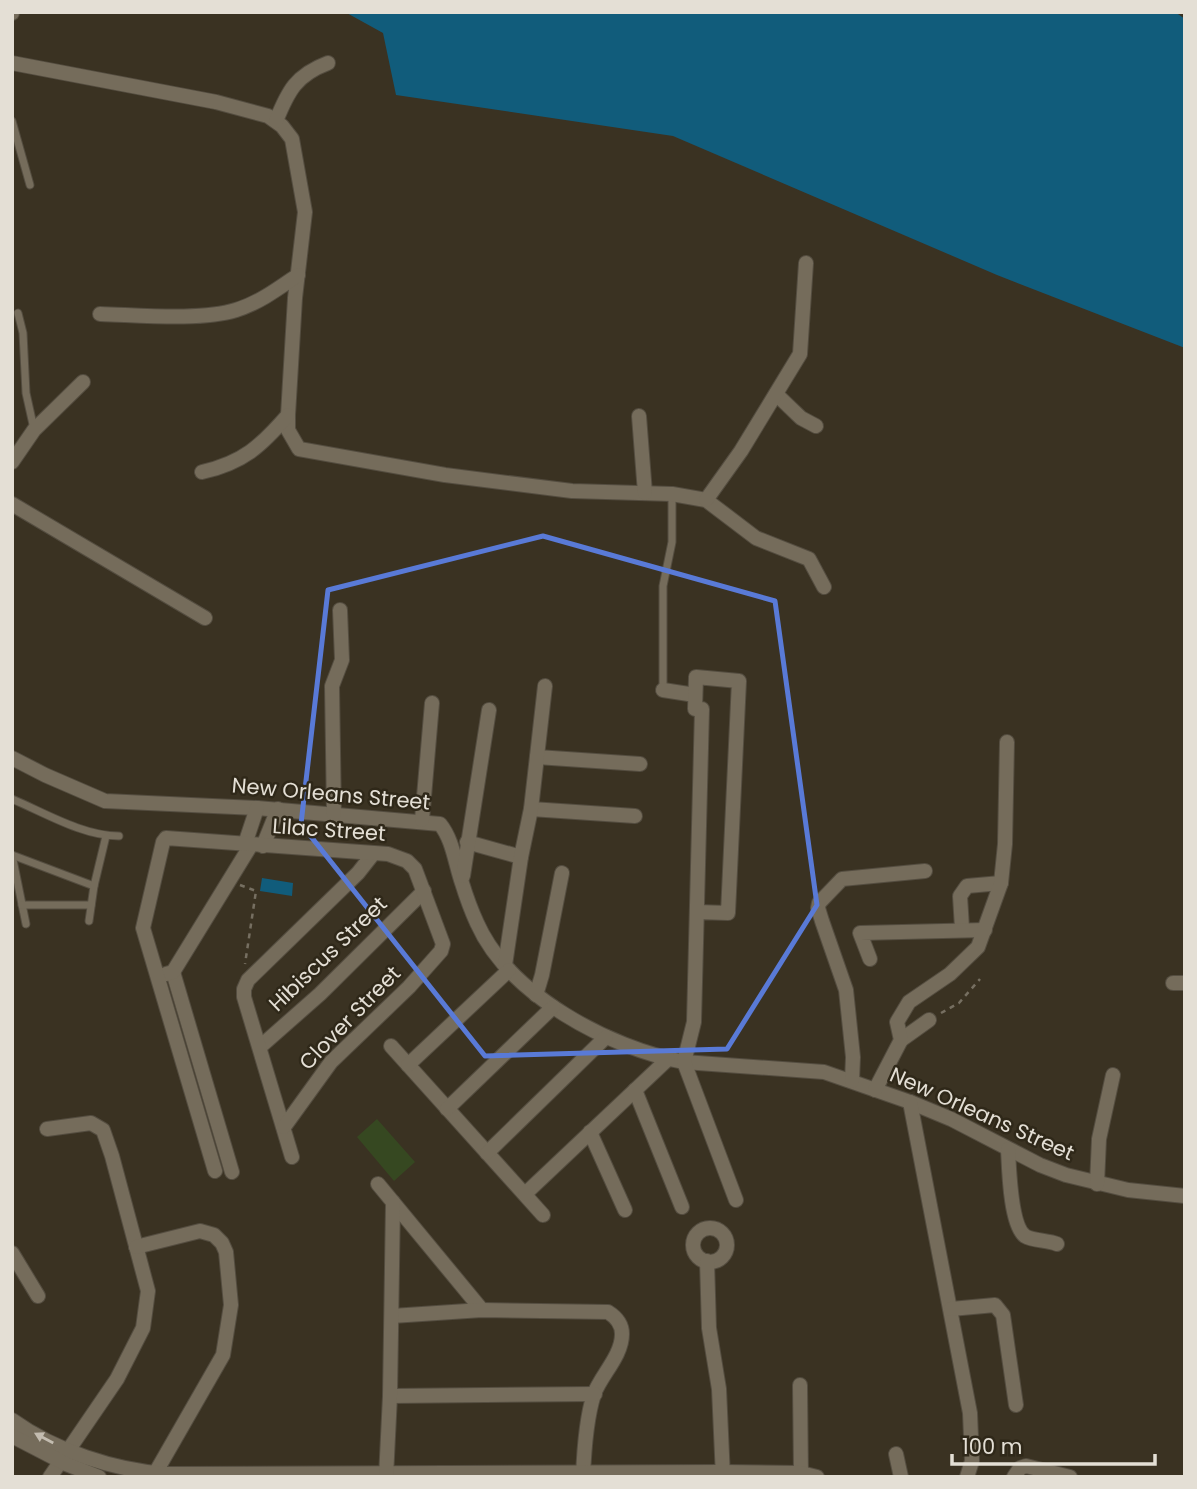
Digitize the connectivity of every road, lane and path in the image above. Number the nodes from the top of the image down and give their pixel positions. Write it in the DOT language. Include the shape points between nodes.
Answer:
graph roads {
  1 [pos="328,62"];
  2 [pos="12,63"];
  3 [pos="12,121"];
  4 [pos="276,121"];
  5 [pos="30,185"];
  6 [pos="806,263"];
  7 [pos="298,275"];
  8 [pos="18,313"];
  9 [pos="100,314"];
  10 [pos="83,382"];
  11 [pos="775,394"];
  12 [pos="288,415"];
  13 [pos="639,416"];
  14 [pos="816,426"];
  15 [pos="34,430"];
  16 [pos="12,463"];
  17 [pos="202,472"];
  18 [pos="645,493"];
  19 [pos="672,494"];
  20 [pos="706,500"];
  21 [pos="12,504"];
  22 [pos="824,587"];
  23 [pos="340,610"];
  24 [pos="205,618"];
  25 [pos="545,686"];
  26 [pos="663,690"];
  27 [pos="695,695"];
  28 [pos="432,703"];
  29 [pos="489,710"];
  30 [pos="1007,742"];
  31 [pos="537,757"];
  32 [pos="12,758"];
  33 [pos="640,764"];
  34 [pos="12,799"];
  35 [pos="257,808"];
  36 [pos="278,809"];
  37 [pos="531,809"];
  38 [pos="334,814"];
  39 [pos="635,816"];
  40 [pos="422,820"];
  41 [pos="106,836"];
  42 [pos="120,836"];
  43 [pos="467,842"];
  44 [pos="253,845"];
  45 [pos="373,853"];
  46 [pos="12,855"];
  47 [pos="521,857"];
  48 [pos="925,872"];
  49 [pos="562,873"];
  50 [pos="229,881"];
  51 [pos="1001,883"];
  52 [pos="462,884"];
  53 [pos="94,886"];
  54 [pos="424,891"];
  55 [pos="22,905"];
  56 [pos="91,905"];
  57 [pos="696,912"];
  58 [pos="89,921"];
  59 [pos="26,924"];
  60 [pos="962,929"];
  61 [pos="985,930"];
  62 [pos="442,940"];
  63 [pos="870,959"];
  64 [pos="507,968"];
  65 [pos="173,972"];
  66 [pos="253,975"];
  67 [pos="157,976"];
  68 [pos="980,979"];
  69 [pos="536,995"];
  70 [pos="554,1007"];
  71 [pos="929,1020"];
  72 [pos="606,1037"];
  73 [pos="901,1040"];
  74 [pos="261,1046"];
  75 [pos="391,1046"];
  76 [pos="668,1059"];
  77 [pos="684,1062"];
  78 [pos="408,1065"];
  79 [pos="1113,1075"];
  80 [pos="852,1082"];
  81 [pos="635,1090"];
  82 [pos="875,1090"];
  83 [pos="910,1102"];
  84 [pos="447,1109"];
  85 [pos="285,1127"];
  86 [pos="47,1129"];
  87 [pos="590,1132"];
  88 [pos="1008,1149"];
  89 [pos="487,1153"];
  90 [pos="292,1157"];
  91 [pos="215,1171"];
  92 [pos="232,1172"];
  93 [pos="378,1184"];
  94 [pos="1097,1184"];
  95 [pos="525,1194"];
  96 [pos="1185,1196"];
  97 [pos="736,1200"];
  98 [pos="393,1202"];
  99 [pos="682,1207"];
  100 [pos="625,1210"];
  101 [pos="543,1215"];
  102 [pos="1057,1244"];
  103 [pos="136,1247"];
  104 [pos="12,1253"];
  105 [pos="707,1262"];
  106 [pos="37,1296"];
  107 [pos="951,1308"];
  108 [pos="482,1310"];
  109 [pos="392,1316"];
  110 [pos="800,1385"];
  111 [pos="594,1394"];
  112 [pos="390,1396"];
  113 [pos="1016,1405"];
  114 [pos="12,1420"];
  115 [pos="12,1436"];
  116 [pos="896,1454"];
  117 [pos="63,1455"];
  118 [pos="723,1474"];
  119 [pos="154,1475"];
  120 [pos="263,1475"];
  121 [pos="386,1475"];
  122 [pos="484,1475"];
  123 [pos="583,1475"];
  124 [pos="662,1475"];
  125 [pos="801,1475"];
  126 [pos="50,1477"];
  127 [pos="99,1477"];
  128 [pos="817,1477"];
  129 [pos="901,1477"];
  130 [pos="967,1477"];
  131 [pos="1014,1477"];
  132 [pos="1070,1477"];
  1 -- 4 [label="street" via="294,85"];
  2 -- 4 [label="street" via="216,102"];
  3 -- 5 [label="lane"];
  4 -- 7 [label="street" via="292,139 302,187 305,212"];
  6 -- 11 [label="street" via="800,354"];
  7 -- 9 [label="street" via="254,303 211,315"];
  7 -- 12 [label="street"];
  8 -- 15 [label="lane"];
  10 -- 15 [label="street"];
  11 -- 14 [label="street"];
  11 -- 20 [label="street"];
  12 -- 17 [label="street" via="242,459"];
  12 -- 18 [label="street" via="292,441 309,452 572,491"];
  13 -- 18 [label="street"];
  15 -- 16 [label="street"];
  18 -- 19 [label="street"];
  19 -- 20 [label="street"];
  19 -- 26 [label="lane" via="673,542 663,586"];
  20 -- 22 [label="street" via="757,538 809,559"];
  21 -- 24 [label="street"];
  23 -- 38 [label="street" via="342,660 332,686"];
  25 -- 31 [label="street"];
  26 -- 27 [label="street"];
  27 -- 57 [label="street" via="695,709 702,709"];
  27 -- 57 [label="street" via="696,677 739,681 728,913"];
  28 -- 40 [label="street"];
  29 -- 43 [label="street"];
  30 -- 51 [label="street"];
  31 -- 33 [label="street"];
  31 -- 37 [label="street"];
  32 -- 35 [label="street, New Orleans Street" via="105,801"];
  34 -- 41 [label="lane"];
  35 -- 36 [label="street, New Orleans Street"];
  35 -- 44 [label="street"];
  36 -- 38 [label="street, New Orleans Street"];
  36 -- 44 [label="street"];
  37 -- 39 [label="street"];
  37 -- 47 [label="street"];
  38 -- 40 [label="street, New Orleans Street"];
  40 -- 52 [label="street, New Orleans Street" via="440,824 447,834"];
  41 -- 42 [label="lane"];
  41 -- 53 [label="lane"];
  43 -- 47 [label="street"];
  43 -- 52 [label="street"];
  44 -- 45 [label="street, Lilac Street"];
  44 -- 50 [label="street"];
  44 -- 67 [label="street, Lilac Street" via="168,838 163,842 142,923"];
  45 -- 54 [label="street, Lilac Street" via="407,861"];
  45 -- 66 [label="street"];
  46 -- 53 [label="lane"];
  46 -- 55 [label="lane"];
  47 -- 64 [label="street"];
  48 -- 80 [label="street" via="842,879 819,903 846,990"];
  49 -- 69 [label="street"];
  50 -- 65 [label="street"];
  50 -- 66 [label="path" via="256,891 243,972"];
  51 -- 60 [label="street" via="967,886 960,896"];
  51 -- 61 [label="street"];
  52 -- 64 [label="street, New Orleans Street" via="478,926"];
  53 -- 56 [label="lane"];
  54 -- 62 [label="street, Lilac Street"];
  54 -- 74 [label="street, Hibiscus Street"];
  55 -- 56 [label="lane"];
  55 -- 59 [label="lane"];
  56 -- 58 [label="lane"];
  57 -- 77 [label="street" via="694,1022"];
  60 -- 61 [label="street"];
  60 -- 63 [label="street" via="860,933"];
  61 -- 73 [label="street" via="978,947 950,974 909,1002 897,1022"];
  62 -- 85 [label="street, Clover Street" via="441,951 409,987 331,1062"];
  64 -- 69 [label="street, New Orleans Street"];
  64 -- 78 [label="street"];
  65 -- 67 [label="street"];
  65 -- 92 [label="street"];
  66 -- 74 [label="street" via="243,992"];
  67 -- 91 [label="street"];
  68 -- 71 [label="path" via="959,1003"];
  69 -- 70 [label="street, New Orleans Street"];
  70 -- 72 [label="street, New Orleans Street"];
  70 -- 84 [label="street"];
  71 -- 73 [label="street"];
  72 -- 76 [label="street, New Orleans Street"];
  72 -- 89 [label="street"];
  73 -- 82 [label="street"];
  74 -- 85 [label="street"];
  75 -- 78 [label="street"];
  76 -- 77 [label="street, New Orleans Street"];
  76 -- 81 [label="street"];
  77 -- 80 [label="street, New Orleans Street" via="824,1072"];
  77 -- 97 [label="street"];
  78 -- 84 [label="street"];
  79 -- 94 [label="street" via="1100,1139"];
  80 -- 82 [label="street, New Orleans Street"];
  81 -- 87 [label="street"];
  81 -- 99 [label="street"];
  82 -- 83 [label="street, New Orleans Street"];
  83 -- 88 [label="street, New Orleans Street"];
  83 -- 107 [label="street"];
  84 -- 89 [label="street"];
  85 -- 90 [label="street"];
  86 -- 103 [label="street" via="91,1123 103,1130"];
  87 -- 95 [label="street"];
  87 -- 100 [label="street"];
  88 -- 94 [label="street, New Orleans Street"];
  88 -- 102 [label="street" via="1020,1230 1025,1236"];
  89 -- 95 [label="street"];
  93 -- 98 [label="street"];
  94 -- 96 [label="street, New Orleans Street"];
  95 -- 101 [label="street"];
  98 -- 108 [label="street"];
  98 -- 109 [label="street"];
  103 -- 117 [label="street" via="148,1292 143,1328 117,1379"];
  103 -- 119 [label="street" via="200,1231 214,1235 226,1252 231,1305 223,1355"];
  104 -- 106 [label="street"];
  105 -- 118 [label="street"];
  107 -- 113 [label="street" via="999,1308"];
  107 -- 130 [label="street" via="970,1413 972,1461"];
  108 -- 109 [label="street"];
  108 -- 111 [label="street" via="608,1312 618,1319 622,1335 616,1355"];
  109 -- 112 [label="street"];
  110 -- 125 [label="street"];
  111 -- 112 [label="street"];
  111 -- 123 [label="street"];
  112 -- 121 [label="street"];
  117 -- 114 [label="street, one-way"];
  115 -- 117 [label="street"];
  116 -- 129 [label="street"];
  117 -- 119 [label="street"];
  117 -- 126 [label="street"];
  117 -- 127 [label="street"];
  118 -- 124 [label="street"];
  118 -- 125 [label="street"];
  119 -- 120 [label="street"];
  120 -- 121 [label="street"];
  121 -- 122 [label="street"];
  122 -- 123 [label="street"];
  123 -- 124 [label="street"];
  125 -- 128 [label="street"];
  131 -- 132 [label="street" via="1027,1466"];
}
